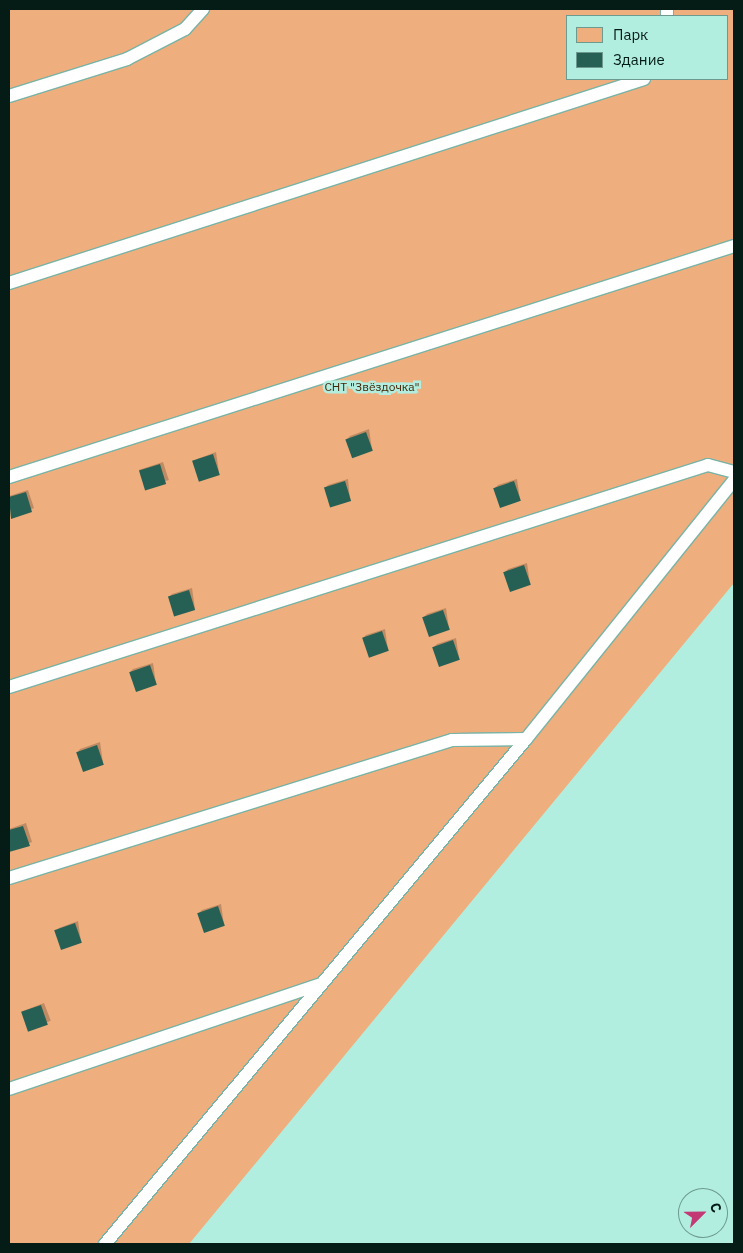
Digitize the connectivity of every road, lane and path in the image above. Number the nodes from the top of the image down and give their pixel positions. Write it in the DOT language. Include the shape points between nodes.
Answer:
graph roads {
  1 [pos="203,9"];
  2 [pos="641,80"];
  3 [pos="9,96"];
  4 [pos="734,246"];
  5 [pos="9,283"];
  6 [pos="734,472"];
  7 [pos="9,476"];
  8 [pos="734,480"];
  9 [pos="9,688"];
  10 [pos="526,739"];
  11 [pos="9,878"];
  12 [pos="321,984"];
  13 [pos="9,1089"];
  14 [pos="104,1244"];
  1 -- 3 [label="lane" via="185,29 127,59"];
  2 -- 5 [label="lane"];
  4 -- 7 [label="lane"];
  6 -- 9 [label="lane" via="708,465"];
  8 -- 10 [label="lane"];
  10 -- 11 [label="lane" via="452,740"];
  10 -- 12 [label="lane"];
  12 -- 13 [label="lane"];
  12 -- 14 [label="lane"];
}
